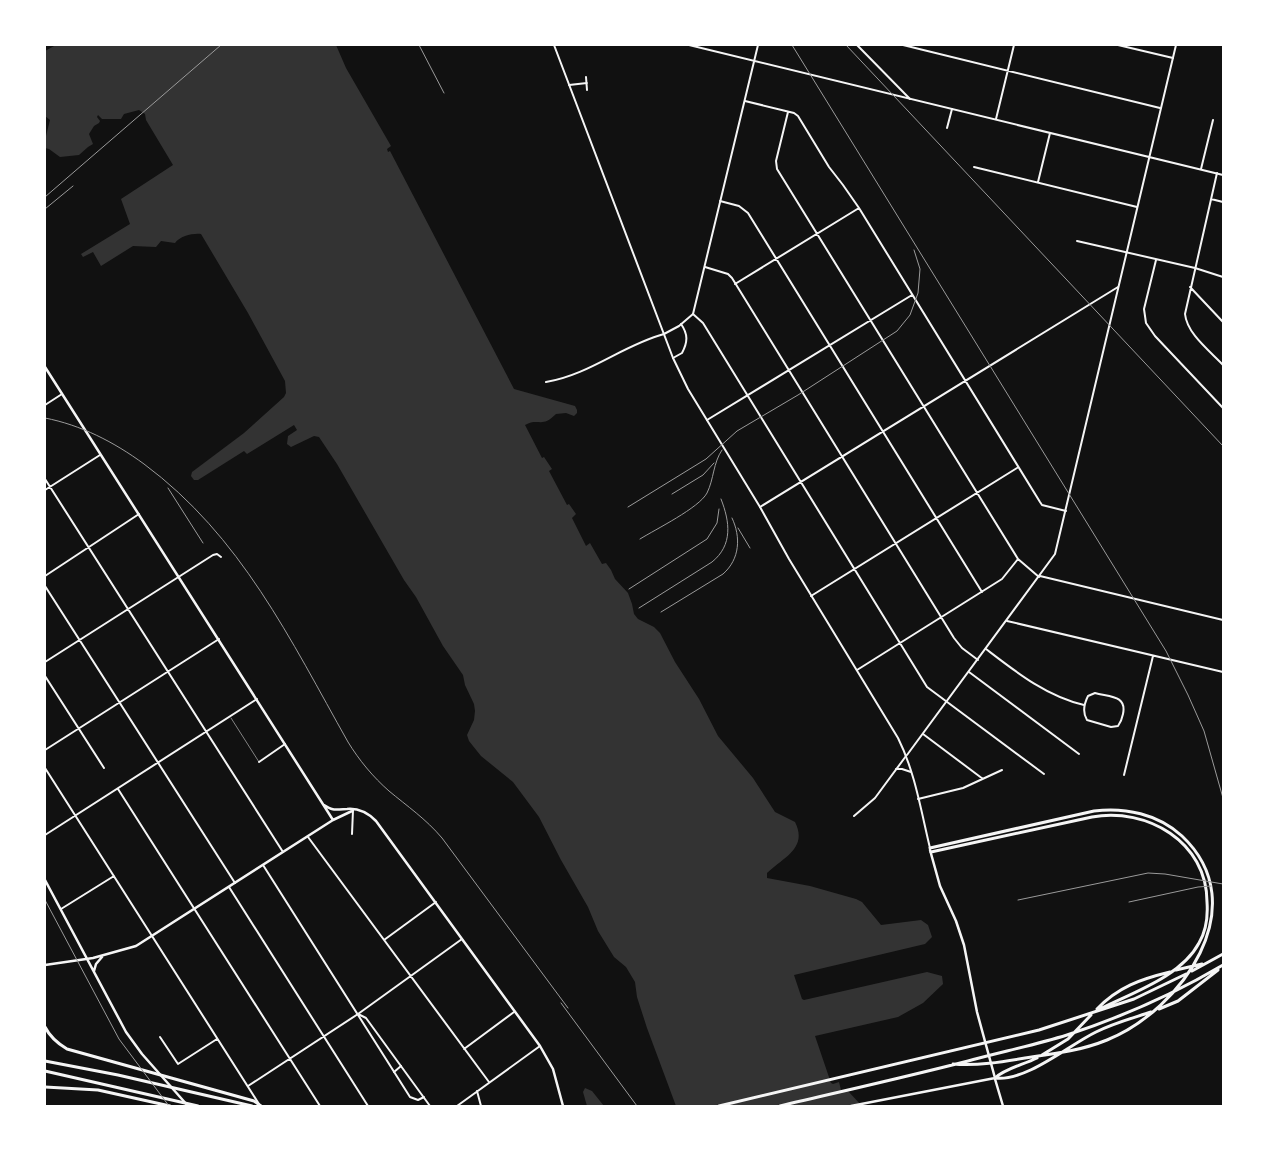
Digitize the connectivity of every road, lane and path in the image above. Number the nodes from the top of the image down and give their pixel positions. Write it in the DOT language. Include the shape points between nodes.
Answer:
graph roads {
  1 [pos="554,45"];
  2 [pos="690,45"];
  3 [pos="708,45"];
  4 [pos="758,45"];
  5 [pos="857,45"];
  6 [pos="903,45"];
  7 [pos="1014,45"];
  8 [pos="1118,45"];
  9 [pos="1176,45"];
  10 [pos="707,49"];
  11 [pos="1173,58"];
  12 [pos="754,61"];
  13 [pos="1008,70"];
  14 [pos="586,77"];
  15 [pos="586,83"];
  16 [pos="569,85"];
  17 [pos="587,90"];
  18 [pos="910,99"];
  19 [pos="745,101"];
  20 [pos="1160,108"];
  21 [pos="952,109"];
  22 [pos="788,112"];
  23 [pos="996,119"];
  24 [pos="1213,120"];
  25 [pos="947,128"];
  26 [pos="1050,133"];
  27 [pos="1149,157"];
  28 [pos="974,167"];
  29 [pos="1201,169"];
  30 [pos="1217,173"];
  31 [pos="1223,175"];
  32 [pos="1038,182"];
  33 [pos="1211,200"];
  34 [pos="720,201"];
  35 [pos="1223,202"];
  36 [pos="1137,207"];
  37 [pos="859,208"];
  38 [pos="818,234"];
  39 [pos="1077,241"];
  40 [pos="1126,253"];
  41 [pos="776,259"];
  42 [pos="1156,260"];
  43 [pos="704,267"];
  44 [pos="1195,268"];
  45 [pos="1223,277"];
  46 [pos="735,284"];
  47 [pos="1118,287"];
  48 [pos="1190,287"];
  49 [pos="912,295"];
  50 [pos="693,314"];
  51 [pos="871,320"];
  52 [pos="1223,322"];
  53 [pos="681,324"];
  54 [pos="664,334"];
  55 [pos="830,345"];
  56 [pos="673,358"];
  57 [pos="1223,365"];
  58 [pos="45,367"];
  59 [pos="789,371"];
  60 [pos="965,381"];
  61 [pos="546,382"];
  62 [pos="62,394"];
  63 [pos="747,396"];
  64 [pos="45,405"];
  65 [pos="924,406"];
  66 [pos="1223,408"];
  67 [pos="708,420"];
  68 [pos="883,432"];
  69 [pos="101,454"];
  70 [pos="842,457"];
  71 [pos="1018,467"];
  72 [pos="45,479"];
  73 [pos="801,482"];
  74 [pos="50,486"];
  75 [pos="45,490"];
  76 [pos="978,492"];
  77 [pos="760,507"];
  78 [pos="1066,511"];
  79 [pos="139,514"];
  80 [pos="937,518"];
  81 [pos="895,544"];
  82 [pos="88,548"];
  83 [pos="221,558"];
  84 [pos="1018,559"];
  85 [pos="854,569"];
  86 [pos="45,576"];
  87 [pos="1040,576"];
  88 [pos="179,577"];
  89 [pos="45,586"];
  90 [pos="982,592"];
  91 [pos="811,596"];
  92 [pos="128,609"];
  93 [pos="942,618"];
  94 [pos="1007,620"];
  95 [pos="1223,620"];
  96 [pos="219,639"];
  97 [pos="80,640"];
  98 [pos="900,643"];
  99 [pos="986,649"];
  100 [pos="1153,656"];
  101 [pos="978,660"];
  102 [pos="45,662"];
  103 [pos="857,670"];
  104 [pos="168,671"];
  105 [pos="969,672"];
  106 [pos="1223,672"];
  107 [pos="45,676"];
  108 [pos="257,699"];
  109 [pos="119,702"];
  110 [pos="946,702"];
  111 [pos="1084,704"];
  112 [pos="230,717"];
  113 [pos="78,728"];
  114 [pos="206,732"];
  115 [pos="923,734"];
  116 [pos="285,744"];
  117 [pos="45,750"];
  118 [pos="1079,754"];
  119 [pos="907,755"];
  120 [pos="259,762"];
  121 [pos="158,763"];
  122 [pos="45,768"];
  123 [pos="104,768"];
  124 [pos="896,769"];
  125 [pos="1002,770"];
  126 [pos="912,773"];
  127 [pos="1044,774"];
  128 [pos="1124,775"];
  129 [pos="983,779"];
  130 [pos="118,789"];
  131 [pos="918,799"];
  132 [pos="322,804"];
  133 [pos="353,810"];
  134 [pos="75,816"];
  135 [pos="854,816"];
  136 [pos="333,820"];
  137 [pos="352,834"];
  138 [pos="45,835"];
  139 [pos="307,836"];
  140 [pos="930,850"];
  141 [pos="283,852"];
  142 [pos="263,865"];
  143 [pos="114,876"];
  144 [pos="45,880"];
  145 [pos="235,883"];
  146 [pos="229,887"];
  147 [pos="436,902"];
  148 [pos="60,909"];
  149 [pos="195,909"];
  150 [pos="152,936"];
  151 [pos="462,939"];
  152 [pos="384,940"];
  153 [pos="1223,955"];
  154 [pos="102,956"];
  155 [pos="86,959"];
  156 [pos="45,964"];
  157 [pos="1223,966"];
  158 [pos="94,973"];
  159 [pos="411,977"];
  160 [pos="515,1011"];
  161 [pos="358,1014"];
  162 [pos="1085,1016"];
  163 [pos="45,1027"];
  164 [pos="160,1037"];
  165 [pos="324,1038"];
  166 [pos="217,1039"];
  167 [pos="540,1046"];
  168 [pos="464,1049"];
  169 [pos="290,1060"];
  170 [pos="45,1061"];
  171 [pos="953,1064"];
  172 [pos="401,1066"];
  173 [pos="45,1071"];
  174 [pos="394,1072"];
  175 [pos="995,1078"];
  176 [pos="488,1082"];
  177 [pos="248,1086"];
  178 [pos="45,1087"];
  179 [pos="477,1091"];
  180 [pos="424,1097"];
  181 [pos="170,1106"];
  182 [pos="188,1106"];
  183 [pos="198,1106"];
  184 [pos="252,1106"];
  185 [pos="261,1106"];
  186 [pos="320,1106"];
  187 [pos="368,1106"];
  188 [pos="430,1106"];
  189 [pos="457,1106"];
  190 [pos="482,1106"];
  191 [pos="563,1106"];
  192 [pos="719,1106"];
  193 [pos="780,1106"];
  194 [pos="851,1106"];
  195 [pos="1002,1106"];
  1 -- 16 [label="street"];
  2 -- 10 [label="street"];
  3 -- 10 [label="street"];
  4 -- 12 [label="street"];
  5 -- 18 [label="street"];
  6 -- 13 [label="street"];
  7 -- 13 [label="street"];
  8 -- 11 [label="street"];
  9 -- 11 [label="street"];
  10 -- 12 [label="street"];
  11 -- 20 [label="street"];
  12 -- 18 [label="street"];
  12 -- 19 [label="street"];
  13 -- 20 [label="street"];
  13 -- 23 [label="street"];
  14 -- 15 [label="street"];
  15 -- 16 [label="street"];
  15 -- 17 [label="street"];
  16 -- 54 [label="street"];
  18 -- 21 [label="street"];
  19 -- 22 [label="street"];
  19 -- 34 [label="street"];
  20 -- 27 [label="street"];
  21 -- 23 [label="street"];
  21 -- 25 [label="street"];
  22 -- 37 [label="street" via="798,116"];
  22 -- 38 [label="street" via="776,164"];
  23 -- 26 [label="street"];
  24 -- 29 [label="street"];
  26 -- 27 [label="street"];
  26 -- 32 [label="street"];
  27 -- 29 [label="street"];
  27 -- 36 [label="street"];
  28 -- 32 [label="street"];
  29 -- 30 [label="street"];
  30 -- 31 [label="street"];
  30 -- 33 [label="street"];
  32 -- 36 [label="street"];
  33 -- 35 [label="street"];
  33 -- 44 [label="street"];
  34 -- 41 [label="street" via="745,209"];
  34 -- 43 [label="street"];
  36 -- 40 [label="street"];
  37 -- 38 [label="street"];
  37 -- 49 [label="street"];
  38 -- 41 [label="street"];
  38 -- 51 [label="street"];
  39 -- 40 [label="street"];
  40 -- 42 [label="street"];
  40 -- 47 [label="street"];
  41 -- 46 [label="street"];
  41 -- 55 [label="street"];
  42 -- 44 [label="street"];
  42 -- 66 [label="street" via="1144,309 1146,323"];
  43 -- 46 [label="street" via="728,274"];
  43 -- 50 [label="street"];
  44 -- 45 [label="street"];
  44 -- 48 [label="street"];
  46 -- 59 [label="street"];
  47 -- 60 [label="street"];
  47 -- 78 [label="street"];
  48 -- 52 [label="street"];
  48 -- 57 [label="street" via="1185,314 1188,326"];
  49 -- 51 [label="street"];
  49 -- 60 [label="street"];
  50 -- 53 [label="street"];
  50 -- 63 [label="street" via="703,323"];
  51 -- 55 [label="street"];
  51 -- 65 [label="street"];
  53 -- 54 [label="street"];
  53 -- 56 [label="street" via="687,338 682,353"];
  54 -- 56 [label="street"];
  54 -- 61 [label="street" via="637,343 572,375"];
  55 -- 59 [label="street"];
  55 -- 68 [label="street"];
  56 -- 67 [label="street"];
  58 -- 62 [label="main road"];
  59 -- 63 [label="street"];
  59 -- 70 [label="street"];
  60 -- 65 [label="street"];
  60 -- 71 [label="street"];
  62 -- 64 [label="street"];
  62 -- 69 [label="main road"];
  63 -- 67 [label="street"];
  63 -- 73 [label="street"];
  65 -- 68 [label="street"];
  65 -- 76 [label="street"];
  67 -- 77 [label="street"];
  68 -- 70 [label="street"];
  68 -- 80 [label="street"];
  69 -- 74 [label="street"];
  69 -- 79 [label="main road"];
  70 -- 73 [label="street"];
  70 -- 81 [label="street"];
  71 -- 76 [label="street"];
  71 -- 78 [label="street" via="1042,505"];
  72 -- 74 [label="street"];
  73 -- 77 [label="street"];
  73 -- 85 [label="street"];
  74 -- 75 [label="street"];
  74 -- 82 [label="street"];
  76 -- 80 [label="street"];
  76 -- 84 [label="street"];
  77 -- 91 [label="street"];
  78 -- 87 [label="street" via="1055,554"];
  79 -- 82 [label="street"];
  79 -- 88 [label="main road"];
  80 -- 81 [label="street"];
  80 -- 90 [label="street"];
  81 -- 85 [label="street"];
  81 -- 93 [label="street"];
  82 -- 86 [label="street"];
  82 -- 92 [label="street"];
  83 -- 88 [label="street" via="214,555"];
  84 -- 87 [label="street"];
  84 -- 90 [label="street" via="1002,580"];
  85 -- 91 [label="street"];
  85 -- 98 [label="street"];
  87 -- 94 [label="street"];
  87 -- 95 [label="street"];
  88 -- 92 [label="street"];
  88 -- 96 [label="main road"];
  89 -- 97 [label="street"];
  90 -- 93 [label="street"];
  91 -- 103 [label="street"];
  92 -- 97 [label="street"];
  92 -- 104 [label="street"];
  93 -- 98 [label="street"];
  93 -- 101 [label="street" via="958,644"];
  94 -- 99 [label="street"];
  94 -- 100 [label="street"];
  96 -- 104 [label="street"];
  96 -- 108 [label="main road"];
  97 -- 102 [label="street"];
  97 -- 109 [label="street"];
  98 -- 103 [label="street"];
  98 -- 110 [label="street" via="927,687"];
  99 -- 101 [label="street"];
  99 -- 111 [label="street" via="1032,683 1064,699"];
  100 -- 106 [label="street"];
  100 -- 128 [label="street"];
  101 -- 105 [label="street"];
  103 -- 119 [label="street"];
  104 -- 109 [label="street"];
  104 -- 114 [label="street"];
  105 -- 110 [label="street"];
  105 -- 118 [label="street"];
  107 -- 113 [label="street"];
  108 -- 112 [label="street"];
  108 -- 116 [label="main road"];
  109 -- 113 [label="street"];
  109 -- 121 [label="street"];
  110 -- 115 [label="street"];
  110 -- 127 [label="street"];
  111 -- 111 [label="street" via="1088,721 1114,727 1120,724 1124,708 1121,700 1092,694"];
  112 -- 114 [label="street"];
  112 -- 120 [label="lane"];
  113 -- 117 [label="street"];
  113 -- 123 [label="street"];
  114 -- 121 [label="street"];
  114 -- 141 [label="street"];
  115 -- 119 [label="street"];
  115 -- 129 [label="street"];
  116 -- 120 [label="street"];
  116 -- 132 [label="main road"];
  119 -- 124 [label="street"];
  119 -- 126 [label="street"];
  121 -- 130 [label="street"];
  121 -- 145 [label="street"];
  122 -- 134 [label="street"];
  124 -- 126 [label="street"];
  124 -- 135 [label="street" via="875,798"];
  125 -- 129 [label="street"];
  126 -- 131 [label="street"];
  129 -- 131 [label="street" via="963,788"];
  130 -- 134 [label="street"];
  130 -- 149 [label="street"];
  131 -- 140 [label="street"];
  132 -- 133 [label="main road" via="337,811"];
  132 -- 136 [label="main road"];
  133 -- 136 [label="main road"];
  133 -- 137 [label="street"];
  133 -- 147 [label="main road" via="366,812 376,821"];
  134 -- 138 [label="street"];
  134 -- 143 [label="street"];
  136 -- 139 [label="main road"];
  139 -- 141 [label="main road"];
  139 -- 152 [label="street"];
  140 -- 162 [label="highway" via="1103,815 1121,815 1158,825 1172,833 1191,852 1203,875 1207,893 1208,911 1199,944 1180,966 1164,977"];
  140 -- 171 [label="highway" via="1104,810 1123,810 1139,813 1174,829 1201,859 1212,891 1213,908 1203,948 1191,970 1160,1007 1142,1021 1089,1047 1069,1052"];
  140 -- 175 [label="main road" via="940,886 964,945 977,1012"];
  141 -- 142 [label="main road"];
  142 -- 145 [label="main road"];
  142 -- 161 [label="street"];
  143 -- 148 [label="street"];
  143 -- 150 [label="street"];
  144 -- 148 [label="main road"];
  145 -- 146 [label="main road"];
  146 -- 149 [label="main road"];
  146 -- 165 [label="street"];
  147 -- 151 [label="main road"];
  147 -- 152 [label="street"];
  148 -- 155 [label="main road"];
  149 -- 150 [label="main road"];
  149 -- 169 [label="street"];
  150 -- 154 [label="main road" via="131,948"];
  150 -- 166 [label="street"];
  151 -- 159 [label="street"];
  151 -- 160 [label="main road"];
  152 -- 159 [label="street"];
  153 -- 162 [label="highway" via="1134,999"];
  153 -- 175 [label="highway" via="1123,987 1064,1043"];
  154 -- 155 [label="main road"];
  154 -- 158 [label="main road"];
  155 -- 156 [label="main road"];
  155 -- 158 [label="main road"];
  157 -- 171 [label="highway" via="1161,998 1103,1022 1066,1035"];
  157 -- 175 [label="highway" via="1172,1004 1098,1031 1024,1072 1003,1079"];
  158 -- 182 [label="main road" via="126,1032"];
  159 -- 161 [label="street"];
  159 -- 168 [label="street"];
  160 -- 167 [label="main road"];
  160 -- 168 [label="street"];
  161 -- 165 [label="street"];
  161 -- 172 [label="street" via="366,1018"];
  161 -- 174 [label="street"];
  162 -- 192 [label="highway" via="1039,1030"];
  163 -- 185 [label="highway" via="59,1044 77,1051"];
  164 -- 166 [label="street" via="178,1064"];
  165 -- 169 [label="street"];
  165 -- 187 [label="street"];
  166 -- 177 [label="street"];
  167 -- 176 [label="street"];
  167 -- 191 [label="main road" via="553,1069"];
  168 -- 176 [label="street"];
  169 -- 177 [label="street"];
  169 -- 186 [label="street"];
  170 -- 184 [label="highway"];
  171 -- 193 [label="highway"];
  172 -- 174 [label="street"];
  172 -- 180 [label="street"];
  173 -- 183 [label="highway"];
  174 -- 180 [label="street" via="410,1097 418,1100"];
  175 -- 194 [label="main road"];
  175 -- 195 [label="main road"];
  176 -- 179 [label="street"];
  177 -- 185 [label="street"];
  178 -- 181 [label="highway" via="98,1090"];
  179 -- 189 [label="street"];
  179 -- 190 [label="street"];
  180 -- 188 [label="street"];
}
